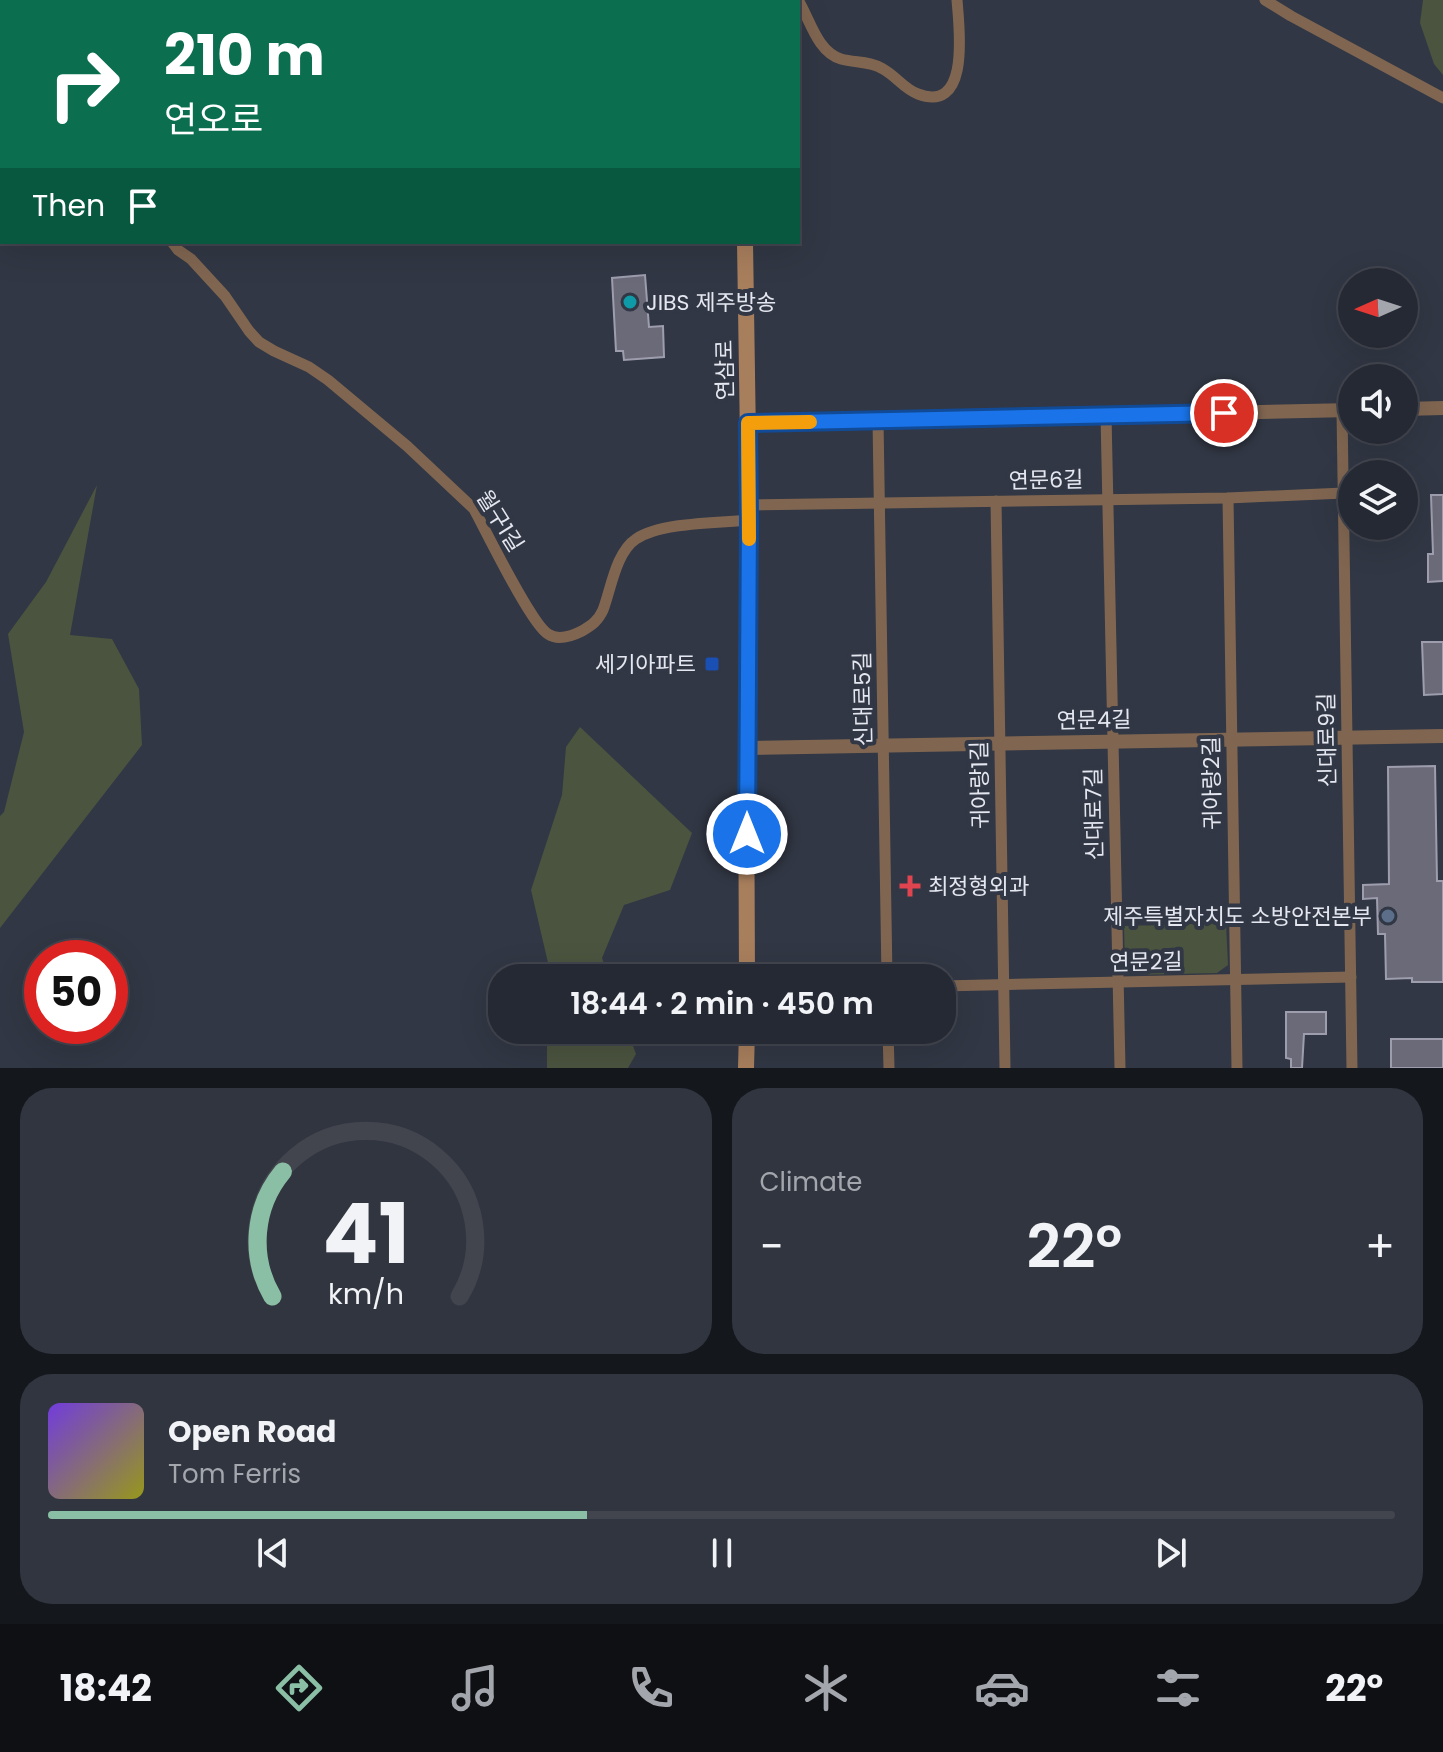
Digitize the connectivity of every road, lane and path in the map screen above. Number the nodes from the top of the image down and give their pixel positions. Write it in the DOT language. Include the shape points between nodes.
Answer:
graph roads {
  1 [pos="957,0"];
  2 [pos="1265,0"];
  3 [pos="800,4"];
  4 [pos="1443,98"];
  5 [pos="174,244"];
  6 [pos="745,244"];
  7 [pos="1443,408"];
  8 [pos="1418,409"];
  9 [pos="1338,410"];
  10 [pos="1106,415"];
  11 [pos="878,420"];
  12 [pos="748,423"];
  13 [pos="1338,493"];
  14 [pos="1228,498"];
  15 [pos="1108,499"];
  16 [pos="996,501"];
  17 [pos="880,503"];
  18 [pos="749,513"];
  19 [pos="1345,540"];
  20 [pos="1443,736"];
  21 [pos="1347,738"];
  22 [pos="1232,740"];
  23 [pos="1113,742"];
  24 [pos="999,744"];
  25 [pos="883,746"];
  26 [pos="746,748"];
  27 [pos="747,964"];
  28 [pos="887,964"];
  29 [pos="1351,977"];
  30 [pos="1235,980"];
  31 [pos="1118,982"];
  32 [pos="1003,985"];
  33 [pos="956,986"];
  34 [pos="747,1044"];
  35 [pos="888,1044"];
  36 [pos="746,1068"];
  37 [pos="889,1068"];
  38 [pos="1005,1068"];
  39 [pos="1120,1068"];
  40 [pos="1237,1068"];
  41 [pos="1352,1068"];
  1 -- 3 [label="street" via="958,71 954,84 934,97 919,94 874,65 828,52"];
  2 -- 4 [label="street"];
  5 -- 18 [label="street, 월구1길" via="225,296 259,342 328,380 474,509 549,635 574,635 595,623 621,559 636,539"];
  6 -- 12 [label="main road, 연삼로"];
  7 -- 8 [label="street"];
  9 -- 10 [label="street"];
  10 -- 11 [label="street"];
  10 -- 15 [label="street, 신대로7길"];
  11 -- 12 [label="street"];
  11 -- 17 [label="street, 신대로5길"];
  12 -- 18 [label="main road, 연삼로"];
  13 -- 14 [label="street, 연문6길"];
  14 -- 15 [label="street, 연문6길"];
  14 -- 22 [label="street, 귀아랑2길"];
  15 -- 16 [label="street, 연문6길"];
  15 -- 23 [label="street, 신대로7길"];
  16 -- 17 [label="street, 연문6길"];
  16 -- 24 [label="street, 귀아랑1길"];
  17 -- 18 [label="street, 연문6길"];
  17 -- 25 [label="street, 신대로5길"];
  18 -- 26 [label="main road, 연삼로"];
  19 -- 21 [label="street, 신대로9길"];
  20 -- 21 [label="street, 연문4길"];
  21 -- 22 [label="street, 연문4길"];
  21 -- 29 [label="street, 신대로9길"];
  22 -- 23 [label="street, 연문4길"];
  22 -- 30 [label="street, 귀아랑2길"];
  23 -- 24 [label="street, 연문4길"];
  23 -- 31 [label="street, 신대로7길"];
  24 -- 25 [label="street, 연문4길"];
  24 -- 32 [label="street, 귀아랑1길"];
  25 -- 26 [label="street, 연문4길"];
  25 -- 28 [label="street, 신대로5길"];
  26 -- 27 [label="main road, 연삼로"];
  29 -- 30 [label="street, 연문2길"];
  29 -- 41 [label="street, 신대로9길"];
  30 -- 31 [label="street, 연문2길"];
  30 -- 40 [label="street, 귀아랑2길"];
  31 -- 32 [label="street, 연문2길"];
  31 -- 39 [label="street, 신대로7길"];
  32 -- 33 [label="street, 연문2길"];
  32 -- 38 [label="street, 귀아랑1길"];
  34 -- 36 [label="main road"];
  35 -- 37 [label="street"];
}
